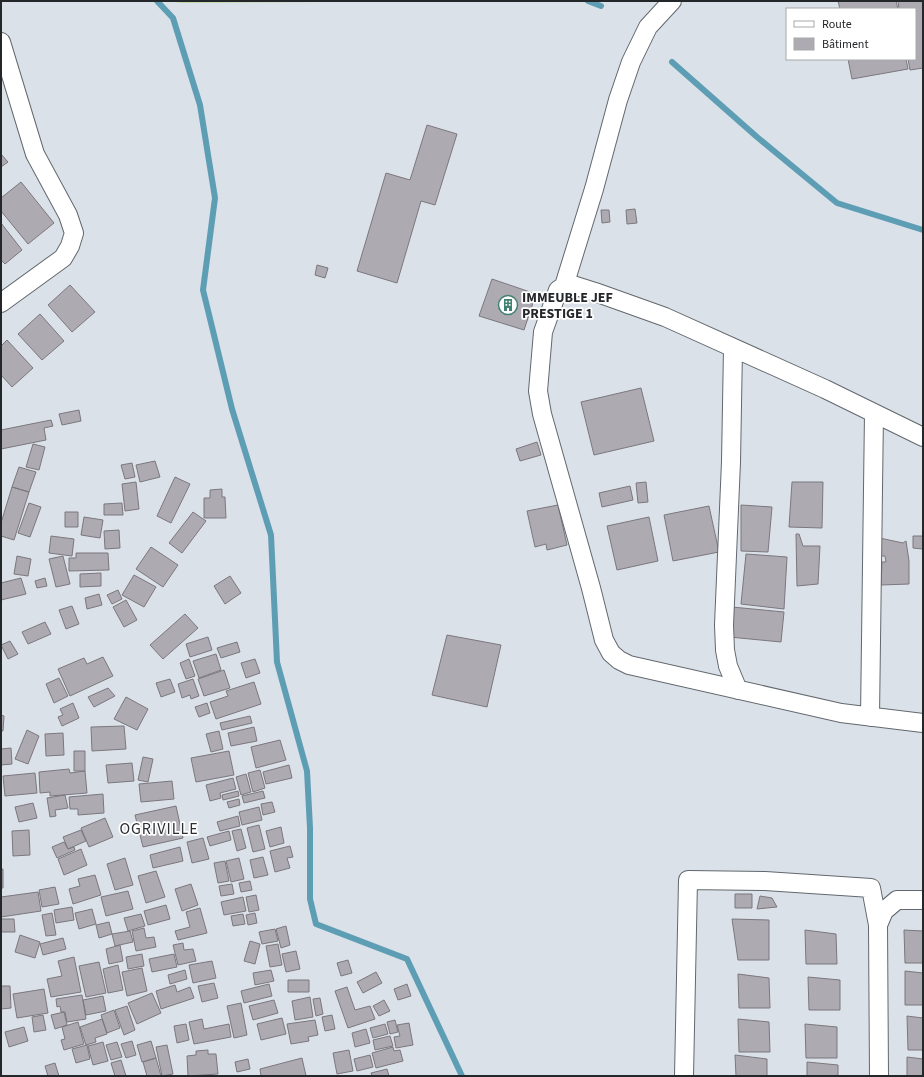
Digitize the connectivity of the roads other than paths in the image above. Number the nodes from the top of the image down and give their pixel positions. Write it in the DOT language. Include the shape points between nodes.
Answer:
graph roads {
  1 [pos="672,1"];
  2 [pos="1,42"];
  3 [pos="6,80"];
  4 [pos="564,286"];
  5 [pos="1,303"];
  6 [pos="733,348"];
  7 [pos="874,413"];
  8 [pos="923,437"];
  9 [pos="738,690"];
  10 [pos="870,717"];
  11 [pos="923,723"];
  12 [pos="923,900"];
  13 [pos="878,925"];
  14 [pos="684,1076"];
  15 [pos="879,1076"];
  1 -- 4 [label="street" via="648,27 631,62"];
  2 -- 3 [label="street"];
  3 -- 5 [label="street" via="36,154 68,215 74,233 64,258"];
  4 -- 6 [label="street" via="595,292 658,315"];
  4 -- 9 [label="street" via="558,290 543,332 538,391 542,414 604,640 611,653 629,665"];
  6 -- 7 [label="street"];
  6 -- 9 [label="street" via="724,650"];
  7 -- 8 [label="street"];
  7 -- 10 [label="street"];
  9 -- 10 [label="street"];
  10 -- 11 [label="street"];
  12 -- 13 [label="street" via="897,900 884,911"];
  13 -- 14 [label="street" via="871,888 765,880 688,880"];
  13 -- 15 [label="street"];
}
